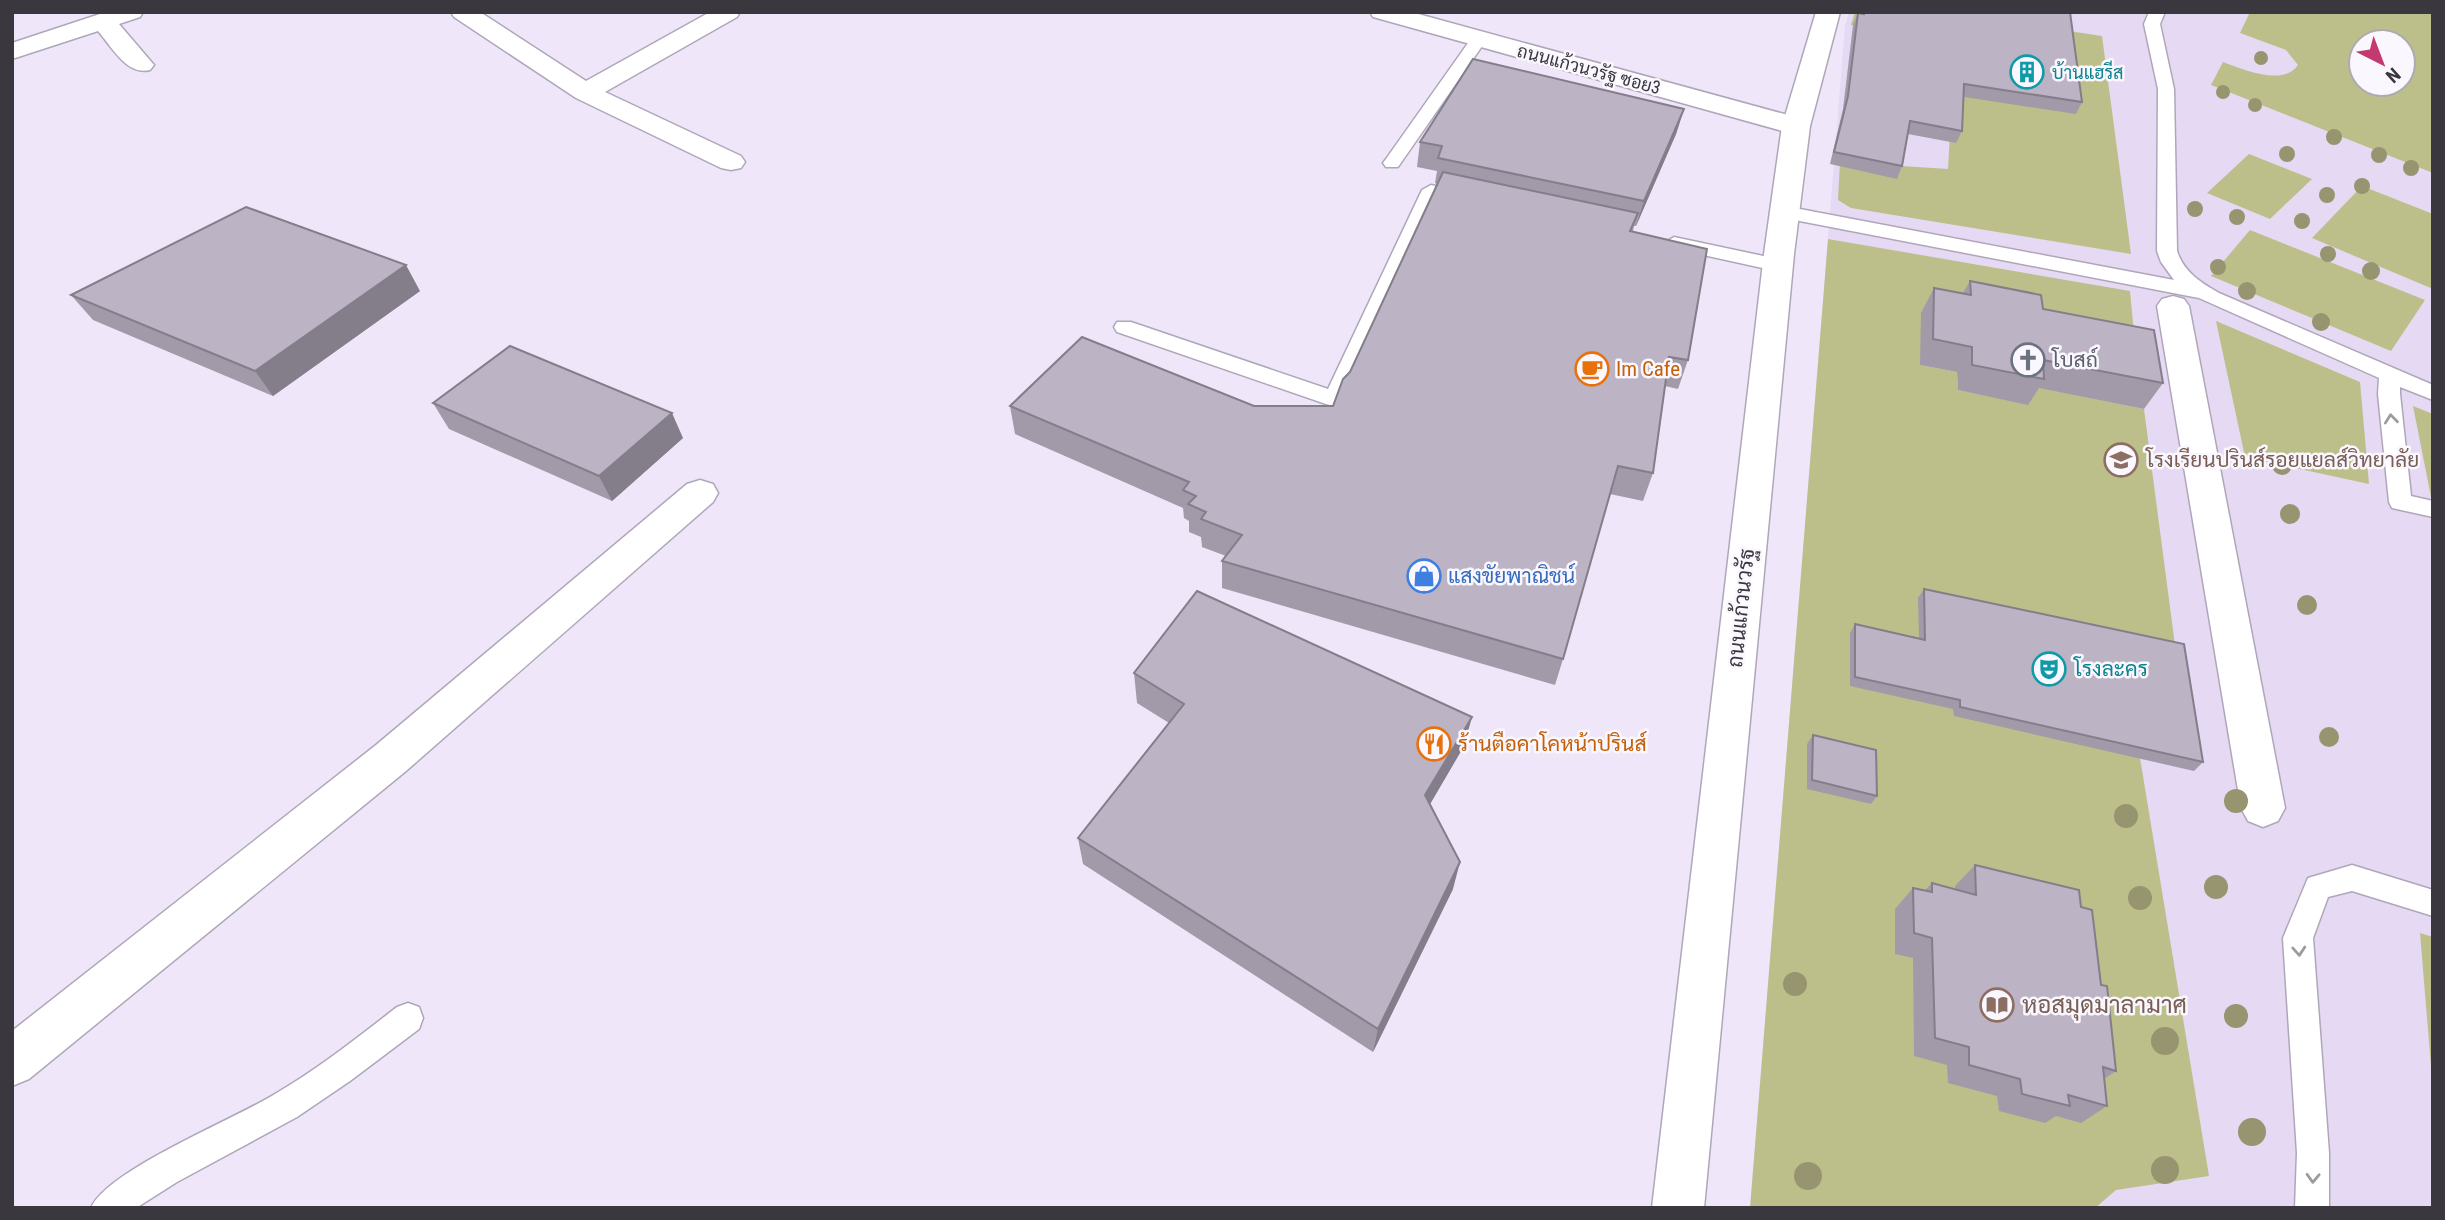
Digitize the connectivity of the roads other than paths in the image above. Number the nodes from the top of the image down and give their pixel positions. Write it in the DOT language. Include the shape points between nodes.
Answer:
graph roads {
  1 [pos="131,12"];
  2 [pos="463,12"];
  3 [pos="728,12"];
  4 [pos="1382,12"];
  5 [pos="1828,12"];
  6 [pos="2157,12"];
  7 [pos="103,22"];
  8 [pos="1479,39"];
  9 [pos="12,51"];
  10 [pos="141,65"];
  11 [pos="585,92"];
  12 [pos="1796,125"];
  13 [pos="731,162"];
  14 [pos="1392,163"];
  15 [pos="1484,202"];
  16 [pos="1784,212"];
  17 [pos="1657,239"];
  18 [pos="1779,254"];
  19 [pos="2173,306"];
  20 [pos="2233,307"];
  21 [pos="1124,327"];
  22 [pos="2390,374"];
  23 [pos="2433,393"];
  24 [pos="700,493"];
  25 [pos="2433,509"];
  26 [pos="2263,808"];
  27 [pos="2433,903"];
  28 [pos="408,1018"];
  29 [pos="12,1062"];
  30 [pos="108,1208"];
  31 [pos="1678,1208"];
  32 [pos="2312,1208"];
  1 -- 7 [label="street"];
  2 -- 11 [label="street"];
  3 -- 11 [label="street"];
  4 -- 8 [label="street, ถนนแก้วนวรัฐ ซอย3"];
  5 -- 12 [label="street, ถนนแก้วนวรัฐ"];
  6 -- 20 [label="lane" via="2151,24 2165,89 2170,262 2190,284"];
  7 -- 9 [label="street"];
  7 -- 10 [label="street"];
  8 -- 12 [label="street, ถนนแก้วนวรัฐ ซอย3"];
  8 -- 14 [label="lane"];
  11 -- 13 [label="street"];
  12 -- 16 [label="street, ถนนแก้วนวรัฐ"];
  15 -- 21 [label="lane" via="1431,190 1334,399"];
  16 -- 18 [label="street, ถนนแก้วนวรัฐ"];
  16 -- 20 [label="lane" via="2169,285"];
  17 -- 18 [label="lane" via="1776,265"];
  18 -- 31 [label="street, ถนนแก้วนวรัฐ"];
  19 -- 26 [label="street"];
  20 -- 22 [label="lane"];
  22 -- 23 [label="lane"];
  25 -- 22 [label="lane, one-way" via="2400,502"];
  24 -- 29 [label="street" via="391,758"];
  27 -- 32 [label="lane, one-way" via="2352,878 2318,887 2298,938 2314,1153"];
  28 -- 30 [label="lane" via="315,1089 158,1174"];
}
